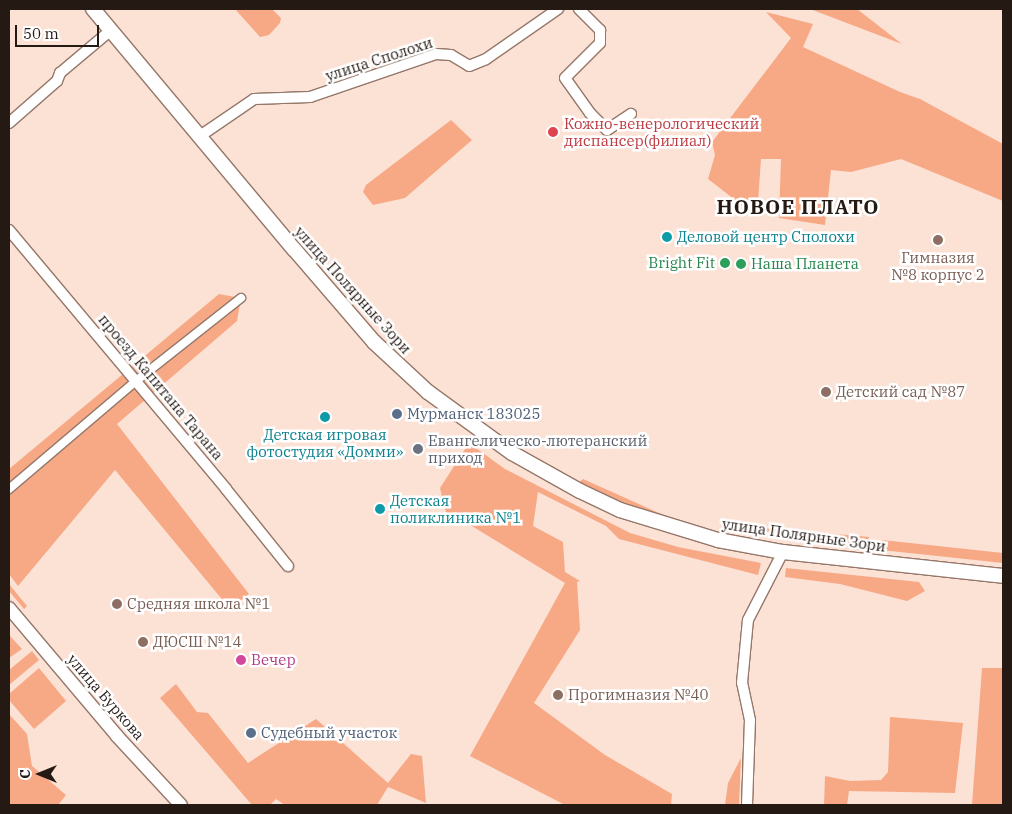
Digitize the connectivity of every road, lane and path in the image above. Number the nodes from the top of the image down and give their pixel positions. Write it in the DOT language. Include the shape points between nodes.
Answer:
graph roads {
  1 [pos="93,9"];
  2 [pos="558,9"];
  3 [pos="580,9"];
  4 [pos="111,30"];
  5 [pos="631,114"];
  6 [pos="9,123"];
  7 [pos="200,136"];
  8 [pos="9,230"];
  9 [pos="241,298"];
  10 [pos="136,381"];
  11 [pos="9,489"];
  12 [pos="783,552"];
  13 [pos="288,566"];
  14 [pos="1003,576"];
  15 [pos="9,608"];
  16 [pos="181,805"];
  17 [pos="747,805"];
  1 -- 4 [label="main road, улица Полярные Зори"];
  2 -- 7 [label="street, улица Сполохи" via="486,59 469,66 451,55 436,54 310,97 254,99"];
  3 -- 5 [label="street" via="600,30 600,43 564,78 607,130"];
  4 -- 6 [label="street" via="60,73 57,81"];
  4 -- 7 [label="main road, улица Полярные Зори"];
  7 -- 12 [label="main road, улица Полярные Зори" via="374,342 428,392 478,429 554,477 620,510 718,540"];
  8 -- 10 [label="street, проезд Капитана Тарана"];
  9 -- 10 [label="street"];
  10 -- 11 [label="street"];
  10 -- 13 [label="street, проезд Капитана Тарана"];
  12 -- 14 [label="main road, улица Полярные Зори"];
  12 -- 17 [label="street" via="748,620 742,683 750,720"];
  15 -- 16 [label="street, улица Буркова" via="117,736"];
}
